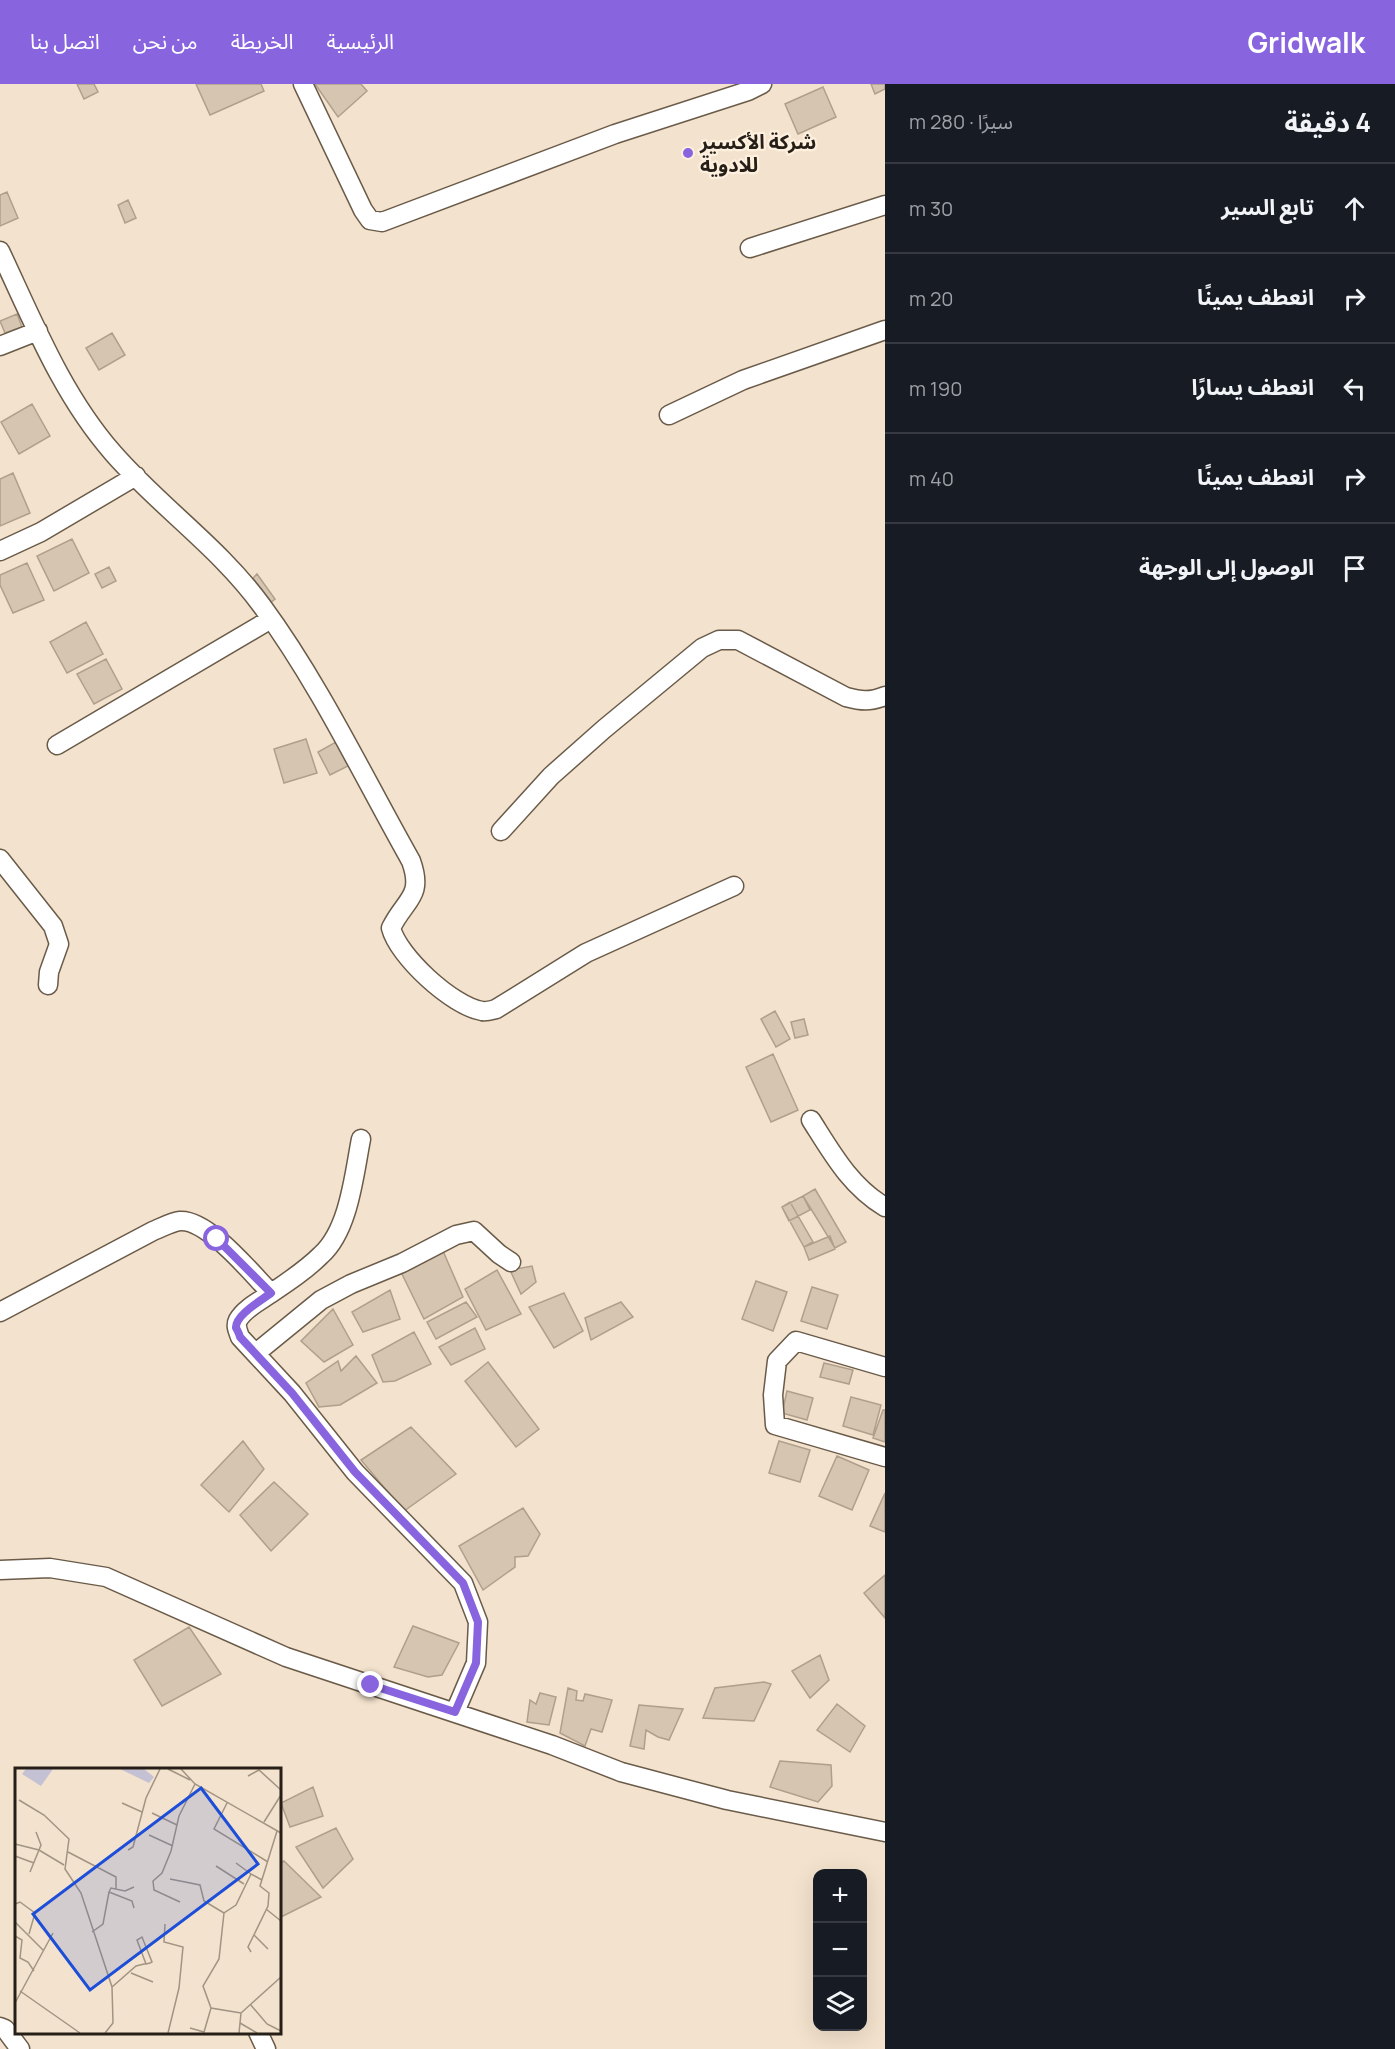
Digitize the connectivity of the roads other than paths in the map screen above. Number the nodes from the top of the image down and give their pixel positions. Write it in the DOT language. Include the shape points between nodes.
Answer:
graph roads {
  1 [pos="303,84"];
  2 [pos="762,84"];
  3 [pos="885,205"];
  4 [pos="750,248"];
  5 [pos="0,252"];
  6 [pos="885,330"];
  7 [pos="38,331"];
  8 [pos="0,346"];
  9 [pos="669,415"];
  10 [pos="136,476"];
  11 [pos="0,551"];
  12 [pos="271,620"];
  13 [pos="885,696"];
  14 [pos="57,745"];
  15 [pos="501,831"];
  16 [pos="0,859"];
  17 [pos="734,886"];
  18 [pos="48,985"];
  19 [pos="811,1120"];
  20 [pos="361,1139"];
  21 [pos="885,1207"];
  22 [pos="512,1262"];
  23 [pos="271,1293"];
  24 [pos="0,1312"];
  25 [pos="256,1353"];
  26 [pos="885,1367"];
  27 [pos="885,1457"];
  28 [pos="0,1570"];
  29 [pos="455,1712"];
  30 [pos="885,1832"];
  31 [pos="0,2027"];
  32 [pos="259,2034"];
  33 [pos="20,2049"];
  34 [pos="266,2049"];
  1 -- 2 [label="street" via="363,210 370,220 382,222 615,134"];
  3 -- 4 [label="street"];
  5 -- 7 [label="street"];
  6 -- 9 [label="street" via="743,380"];
  7 -- 8 [label="street"];
  7 -- 10 [label="street" via="79,410 113,454"];
  10 -- 11 [label="street" via="41,532"];
  10 -- 12 [label="street" via="233,570"];
  12 -- 14 [label="street"];
  12 -- 17 [label="street" via="302,665 417,876 416,889 391,928 393,937 422,974 469,1006 483,1011 496,1009 586,953"];
  13 -- 15 [label="street" via="862,702 846,697 738,640 719,640 702,648 604,729 551,776"];
  16 -- 18 [label="street" via="53,926 59,944"];
  19 -- 21 [label="street" via="844,1172"];
  20 -- 23 [label="street" via="352,1188 338,1232 323,1253"];
  22 -- 25 [label="street" via="474,1231 456,1235 321,1300"];
  23 -- 24 [label="street" via="217,1239 196,1224 179,1221"];
  23 -- 25 [label="street" via="237,1321 240,1337"];
  25 -- 29 [label="street" via="355,1472 463,1583 478,1622 476,1663"];
  26 -- 27 [label="street" via="796,1341 777,1361 772,1395 775,1425"];
  28 -- 29 [label="street" via="50,1568 106,1577 286,1657"];
  29 -- 30 [label="street" via="621,1772 727,1800"];
  31 -- 33 [label="street"];
  32 -- 34 [label="street"];
}
